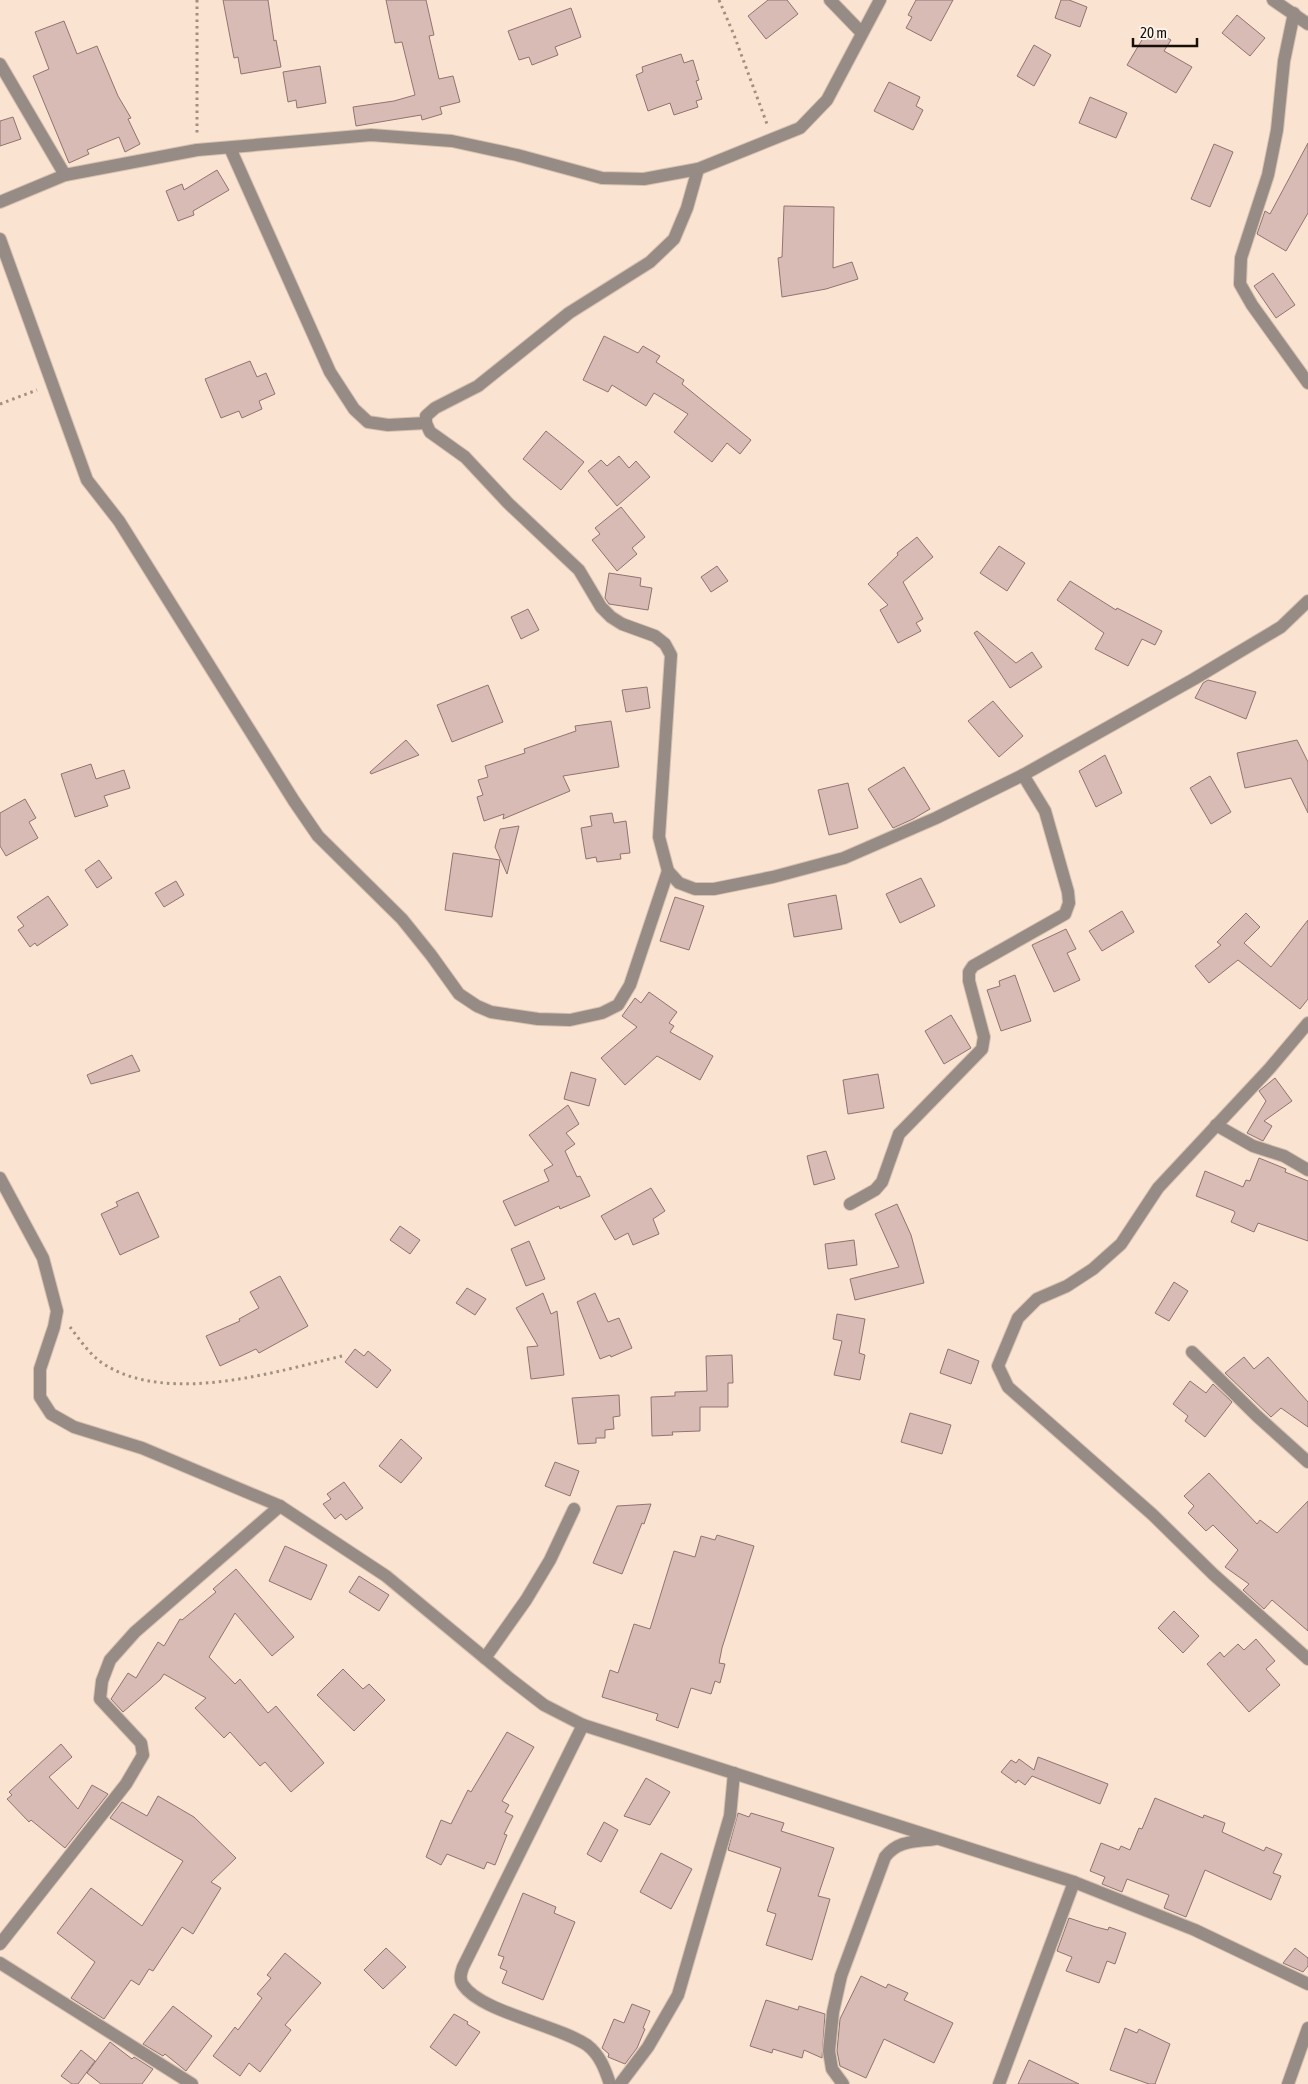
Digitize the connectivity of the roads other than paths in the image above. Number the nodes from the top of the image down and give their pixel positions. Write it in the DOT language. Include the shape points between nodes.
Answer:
graph roads {
  1 [pos="830,0"];
  2 [pos="880,0"];
  3 [pos="1273,0"];
  4 [pos="1294,13"];
  5 [pos="1308,24"];
  6 [pos="861,32"];
  7 [pos="0,64"];
  8 [pos="230,148"];
  9 [pos="698,168"];
  10 [pos="65,175"];
  11 [pos="0,202"];
  12 [pos="0,239"];
  13 [pos="1308,383"];
  14 [pos="426,423"];
  15 [pos="1308,601"];
  16 [pos="1023,774"];
  17 [pos="668,871"];
  18 [pos="1308,1023"];
  19 [pos="1216,1125"];
  20 [pos="1308,1170"];
  21 [pos="0,1178"];
  22 [pos="850,1204"];
  23 [pos="1192,1352"];
  24 [pos="1308,1462"];
  25 [pos="280,1506"];
  26 [pos="574,1509"];
  27 [pos="485,1658"];
  28 [pos="1308,1659"];
  29 [pos="583,1725"];
  30 [pos="734,1774"];
  31 [pos="939,1839"];
  32 [pos="1074,1882"];
  33 [pos="0,1944"];
  34 [pos="0,1963"];
  35 [pos="1308,1984"];
  36 [pos="1308,2028"];
  37 [pos="192,2084"];
  38 [pos="610,2084"];
  39 [pos="620,2084"];
  40 [pos="843,2084"];
  41 [pos="999,2084"];
  42 [pos="1288,2084"];
  1 -- 6 [label="street"];
  2 -- 6 [label="street"];
  3 -- 4 [label="street"];
  4 -- 5 [label="street"];
  4 -- 13 [label="street" via="1284,61 1277,130 1268,175 1241,258 1240,284"];
  6 -- 9 [label="street" via="827,100 800,128"];
  7 -- 10 [label="street"];
  8 -- 9 [label="street" via="370,135 452,141 602,178 644,179"];
  8 -- 10 [label="street" via="198,150"];
  8 -- 14 [label="street" via="330,372 354,409 368,422 388,425"];
  9 -- 14 [label="street" via="674,239 650,262 570,314 478,386 435,408 426,416"];
  10 -- 11 [label="street"];
  12 -- 17 [label="street" via="87,480 119,521 318,836 402,919 460,994 491,1012 538,1019 570,1020 618,1006 630,985"];
  14 -- 17 [label="street" via="430,432 465,457 579,570 611,618 654,636 665,644 671,655 659,836"];
  15 -- 16 [label="street" via="1281,627"];
  16 -- 17 [label="street" via="936,818 844,858 714,889 687,886"];
  16 -- 22 [label="street" via="1046,812 1068,892 1065,914 973,966 969,981 984,1038 982,1049 899,1134 882,1182 875,1190"];
  18 -- 19 [label="street"];
  19 -- 20 [label="street" via="1253,1146 1284,1156"];
  19 -- 28 [label="street" via="1158,1188 1121,1244 1068,1286 1037,1299 1018,1318 998,1366 1008,1387 1153,1515"];
  21 -- 25 [label="street" via="43,1258 57,1311 40,1370 40,1397 52,1414 74,1427 142,1448"];
  23 -- 24 [label="street"];
  25 -- 27 [label="street" via="386,1576"];
  25 -- 33 [label="street" via="135,1632 110,1660 102,1681 100,1699 141,1743 143,1755 126,1784"];
  26 -- 27 [label="street" via="526,1600"];
  27 -- 29 [label="street" via="544,1705"];
  29 -- 30 [label="street"];
  29 -- 38 [label="street" via="460,1977 463,1985 478,2000 588,2046 602,2061"];
  30 -- 31 [label="street"];
  30 -- 39 [label="street" via="730,1816 678,1995 648,2047"];
  31 -- 32 [label="street"];
  31 -- 40 [label="street" via="902,1844 892,1848 885,1857 841,1976 833,2012 829,2050 832,2069"];
  32 -- 35 [label="street" via="1196,1930"];
  32 -- 41 [label="street"];
  34 -- 37 [label="street"];
  36 -- 42 [label="street"];
}
